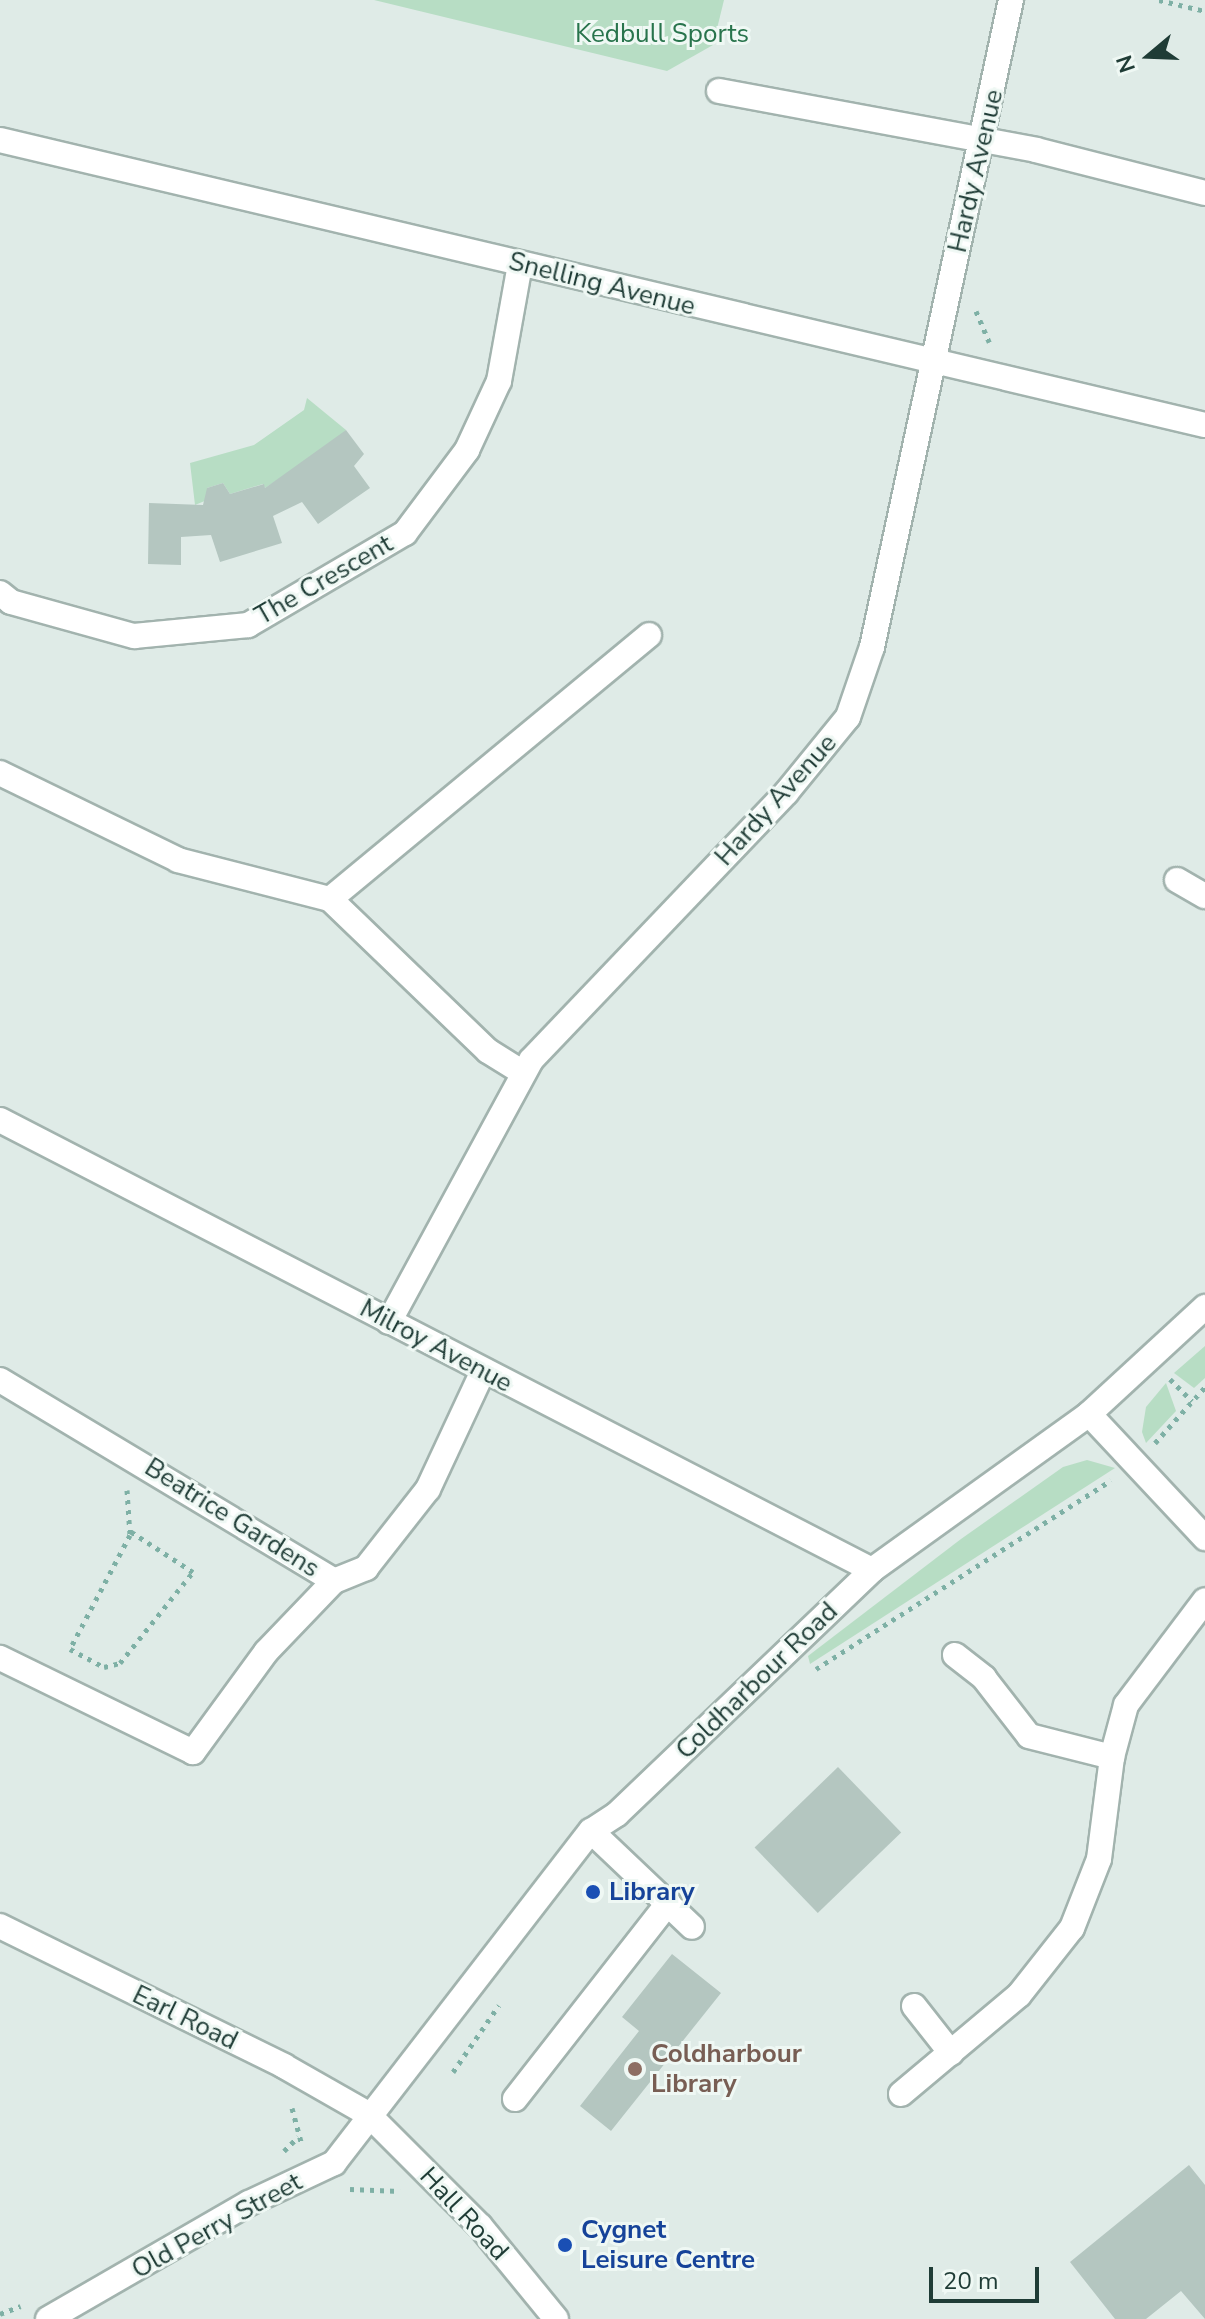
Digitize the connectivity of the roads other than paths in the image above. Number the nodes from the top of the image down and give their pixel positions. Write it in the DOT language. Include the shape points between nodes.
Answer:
graph roads {
  1 [pos="1011,0"];
  2 [pos="719,91"];
  3 [pos="983,139"];
  4 [pos="0,140"];
  5 [pos="1205,193"];
  6 [pos="520,264"];
  7 [pos="932,361"];
  8 [pos="1205,425"];
  9 [pos="0,593"];
  10 [pos="649,635"];
  11 [pos="0,773"];
  12 [pos="1177,880"];
  13 [pos="1205,896"];
  14 [pos="330,899"];
  15 [pos="522,1072"];
  16 [pos="0,1120"];
  17 [pos="1205,1307"];
  18 [pos="389,1322"];
  19 [pos="483,1371"];
  20 [pos="0,1380"];
  21 [pos="1089,1414"];
  22 [pos="1205,1538"];
  23 [pos="872,1570"];
  24 [pos="334,1581"];
  25 [pos="1205,1600"];
  26 [pos="955,1655"];
  27 [pos="0,1658"];
  28 [pos="1112,1757"];
  29 [pos="591,1831"];
  30 [pos="668,1903"];
  31 [pos="0,1926"];
  32 [pos="692,1927"];
  33 [pos="914,2006"];
  34 [pos="951,2053"];
  35 [pos="901,2094"];
  36 [pos="515,2099"];
  37 [pos="368,2114"];
  38 [pos="51,2318"];
  39 [pos="556,2319"];
  1 -- 3 [label="street, Hardy Avenue"];
  2 -- 3 [label="street"];
  3 -- 5 [label="street"];
  3 -- 7 [label="street, Hardy Avenue"];
  4 -- 6 [label="street, Snelling Avenue"];
  6 -- 7 [label="street, Snelling Avenue"];
  6 -- 9 [label="street, The Crescent" via="499,381 467,450 405,533 248,625 134,636 11,602"];
  7 -- 8 [label="street, Snelling Avenue"];
  7 -- 15 [label="street, Hardy Avenue" via="872,647 848,717 786,793"];
  10 -- 14 [label="street"];
  11 -- 14 [label="street" via="178,860"];
  12 -- 13 [label="street"];
  14 -- 15 [label="street" via="488,1051"];
  15 -- 18 [label="street, Hardy Avenue"];
  16 -- 18 [label="street, Milroy Avenue"];
  17 -- 21 [label="street, Coldharbour Road"];
  18 -- 19 [label="street, Milroy Avenue"];
  19 -- 23 [label="street, Milroy Avenue"];
  19 -- 24 [label="street" via="428,1489 366,1568"];
  20 -- 24 [label="street, Beatrice Gardens"];
  21 -- 22 [label="street"];
  21 -- 23 [label="street, Coldharbour Road"];
  23 -- 29 [label="street, Coldharbour Road" via="617,1814"];
  24 -- 27 [label="street, Beatrice Gardens" via="266,1652 193,1752"];
  25 -- 28 [label="street" via="1131,1694"];
  26 -- 28 [label="street" via="984,1678 1033,1739"];
  28 -- 34 [label="street" via="1099,1859 1072,1928 1019,1995"];
  29 -- 30 [label="street"];
  29 -- 37 [label="street, Coldharbour Road"];
  30 -- 32 [label="street"];
  30 -- 36 [label="street"];
  31 -- 37 [label="street, Earl Road"];
  33 -- 34 [label="street"];
  34 -- 35 [label="street"];
  37 -- 38 [label="street, Old Perry Street" via="334,2163 249,2203"];
  37 -- 39 [label="street, Hall Road" via="480,2226"];
}
